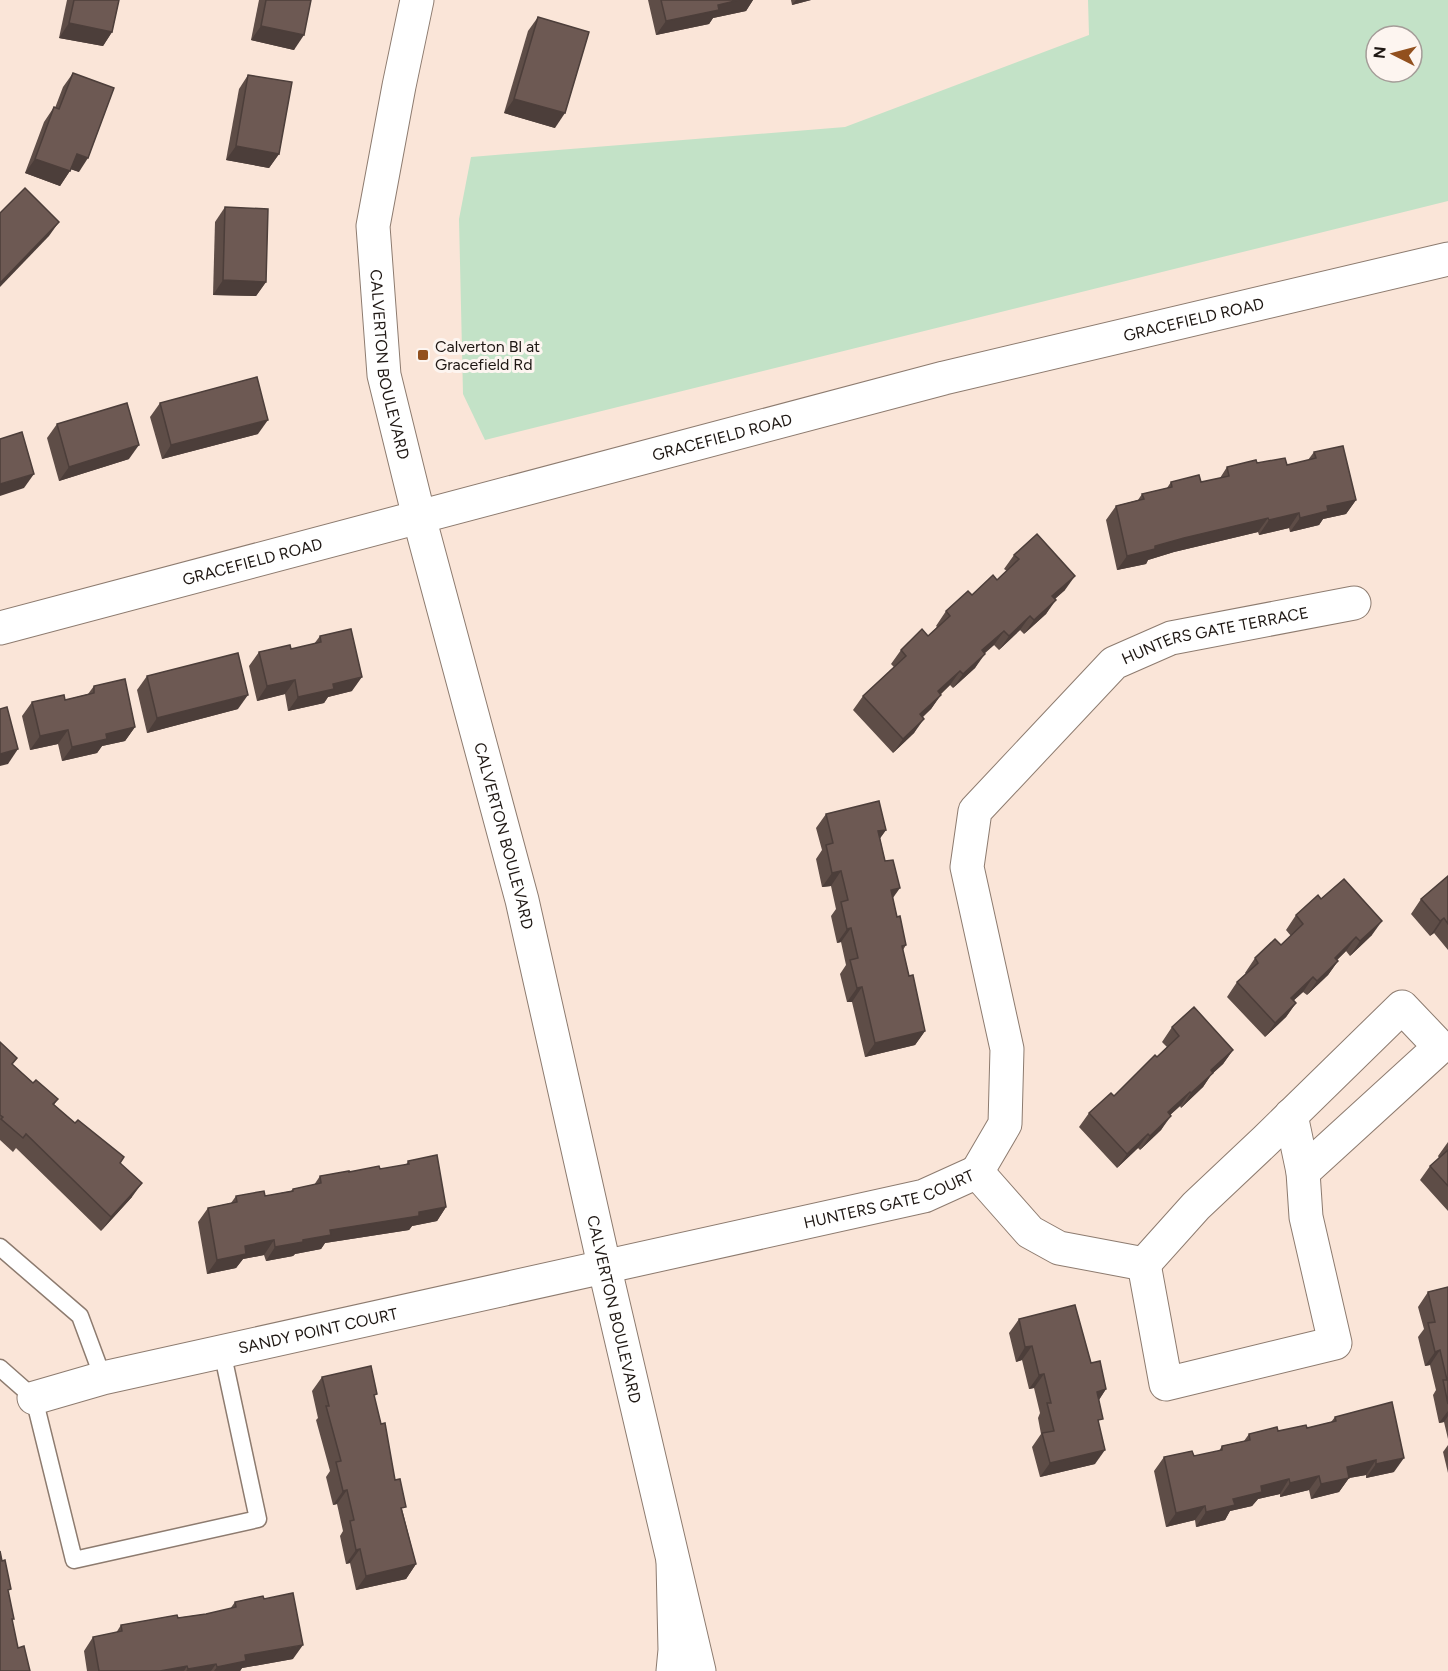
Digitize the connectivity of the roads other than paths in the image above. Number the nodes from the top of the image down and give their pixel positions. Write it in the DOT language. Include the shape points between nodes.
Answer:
graph roads {
  1 [pos="417,0"];
  2 [pos="1448,259"];
  3 [pos="419,517"];
  4 [pos="1354,603"];
  5 [pos="0,628"];
  6 [pos="1291,1115"];
  7 [pos="977,1172"];
  8 [pos="1303,1172"];
  9 [pos="0,1247"];
  10 [pos="1144,1263"];
  11 [pos="604,1265"];
  12 [pos="222,1351"];
  13 [pos="0,1368"];
  14 [pos="103,1378"];
  15 [pos="34,1398"];
  16 [pos="673,1562"];
  17 [pos="673,1671"];
  18 [pos="699,1671"];
  1 -- 3 [label="street, CALVERTON BOULEVARD" via="373,226 384,375"];
  2 -- 3 [label="street, GRACEFIELD ROAD" via="944,378"];
  3 -- 5 [label="street, GRACEFIELD ROAD"];
  3 -- 11 [label="street, CALVERTON BOULEVARD" via="522,900"];
  4 -- 7 [label="street, HUNTERS GATE TERRACE" via="1172,638 1114,663 975,811 967,867 1007,1049 1005,1124"];
  6 -- 8 [label="street"];
  6 -- 8 [label="street" via="1402,1007 1440,1047"];
  6 -- 10 [label="street" via="1196,1206"];
  7 -- 10 [label="street, HUNTERS GATE COURT" via="1030,1232 1040,1238 1059,1248"];
  7 -- 11 [label="street, HUNTERS GATE COURT" via="924,1196"];
  8 -- 10 [label="street" via="1306,1217 1335,1342 1166,1384"];
  9 -- 14 [label="lane" via="80,1316"];
  11 -- 12 [label="street, SANDY POINT COURT"];
  11 -- 16 [label="street, CALVERTON BOULEVARD"];
  12 -- 14 [label="street, SANDY POINT COURT"];
  12 -- 15 [label="lane" via="258,1519 74,1560"];
  13 -- 15 [label="lane"];
  14 -- 15 [label="street, SANDY POINT COURT"];
  16 -- 17 [label="street"];
  16 -- 18 [label="street, CALVERTON BOULEVARD"];
}
